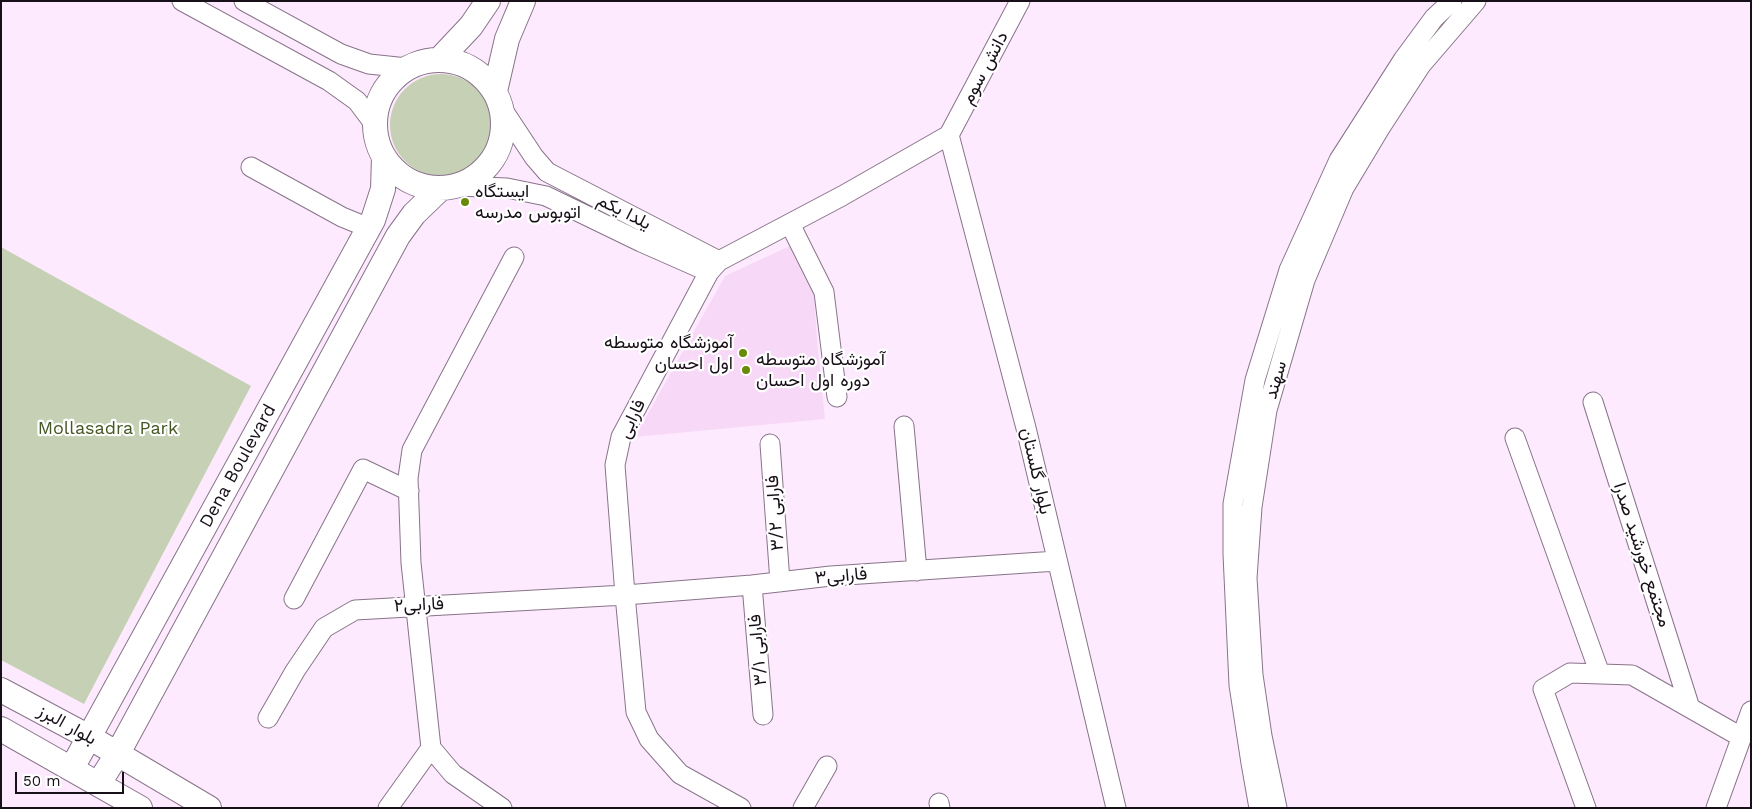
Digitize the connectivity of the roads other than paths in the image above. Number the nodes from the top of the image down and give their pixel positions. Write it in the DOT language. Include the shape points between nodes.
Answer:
graph roads {
  1 [pos="182,1"];
  2 [pos="244,1"];
  3 [pos="488,1"];
  4 [pos="523,1"];
  5 [pos="1020,1"];
  6 [pos="1452,1"];
  7 [pos="1476,1"];
  8 [pos="439,60"];
  9 [pos="407,68"];
  10 [pos="498,99"];
  11 [pos="375,125"];
  12 [pos="950,135"];
  13 [pos="384,157"];
  14 [pos="251,167"];
  15 [pos="449,188"];
  16 [pos="790,224"];
  17 [pos="369,228"];
  18 [pos="514,257"];
  19 [pos="714,266"];
  20 [pos="837,397"];
  21 [pos="1593,402"];
  22 [pos="904,426"];
  23 [pos="1515,438"];
  24 [pos="770,444"];
  25 [pos="409,491"];
  26 [pos="1057,561"];
  27 [pos="917,571"];
  28 [pos="780,582"];
  29 [pos="752,585"];
  30 [pos="625,595"];
  31 [pos="294,599"];
  32 [pos="415,605"];
  33 [pos="1600,674"];
  34 [pos="1,690"];
  35 [pos="1690,708"];
  36 [pos="1751,710"];
  37 [pos="763,715"];
  38 [pos="268,718"];
  39 [pos="1,729"];
  40 [pos="89,737"];
  41 [pos="1741,738"];
  42 [pos="430,748"];
  43 [pos="118,753"];
  44 [pos="827,766"];
  45 [pos="72,768"];
  46 [pos="153,775"];
  47 [pos="99,784"];
  48 [pos="137,806"];
  49 [pos="209,808"];
  50 [pos="388,808"];
  51 [pos="502,808"];
  52 [pos="741,808"];
  53 [pos="803,808"];
  54 [pos="1116,808"];
  55 [pos="1260,808"];
  56 [pos="1278,808"];
  57 [pos="1586,808"];
  58 [pos="1716,808"];
  1 -- 11 [label="street" via="329,81 357,101"];
  2 -- 9 [label="street" via="341,54 369,64"];
  3 -- 8 [label="main road" via="471,26"];
  4 -- 10 [label="main road" via="507,39"];
  5 -- 12 [label="street, دانش سوم"];
  6 -- 55 [label="street, سهند" via="1434,18 1402,60 1339,160 1289,270 1255,380 1233,504 1233,534 1239,685"];
  7 -- 56 [label="street, سهند" via="1422,64 1344,188 1305,280 1267,410 1252,507 1247,578 1253,676"];
  8 -- 9 [label="main road"];
  8 -- 10 [label="main road" via="472,68 485,78"];
  9 -- 11 [label="main road" via="384,92 377,108"];
  10 -- 15 [label="main road" via="504,127 500,147 490,164 475,178"];
  10 -- 19 [label="street, یلدا یکم" via="534,158 547,172"];
  11 -- 13 [label="main road"];
  12 -- 16 [label="street"];
  12 -- 26 [label="street, بلوار گلستان"];
  13 -- 15 [label="main road" via="408,181 424,187"];
  13 -- 17 [label="main road, Dena Boulevard" via="383,189"];
  14 -- 17 [label="street" via="342,217"];
  15 -- 19 [label="street, یلدا یکم" via="507,188 546,196 641,242"];
  15 -- 43 [label="main road, Dena Boulevard" via="414,214 398,236"];
  16 -- 19 [label="street"];
  16 -- 20 [label="street" via="824,292"];
  17 -- 40 [label="main road, Dena Boulevard"];
  18 -- 25 [label="street" via="412,450"];
  19 -- 30 [label="street, فارابی" via="621,437 615,464"];
  21 -- 35 [label="street, مجتمع خورشید صدرا"];
  22 -- 27 [label="street"];
  23 -- 33 [label="street"];
  24 -- 28 [label="street, فارابی ۳/۲"];
  25 -- 31 [label="street" via="363,469"];
  25 -- 32 [label="street"];
  26 -- 27 [label="street, فارابی۳"];
  26 -- 54 [label="street, بلوار گلستان"];
  27 -- 28 [label="street, فارابی۳"];
  28 -- 29 [label="street, فارابی۳"];
  29 -- 30 [label="street, فارابی۳"];
  29 -- 37 [label="street, فارابی ۳/۱"];
  30 -- 32 [label="street, فارابی۲"];
  30 -- 52 [label="street, فارابی" via="636,712 649,739 680,774"];
  32 -- 38 [label="street, فارابی۲" via="355,610 324,628"];
  32 -- 42 [label="street"];
  33 -- 35 [label="street" via="1632,674"];
  33 -- 57 [label="street" via="1570,673 1543,689"];
  34 -- 40 [label="main road, بلوار البرز"];
  35 -- 41 [label="street"];
  36 -- 41 [label="street"];
  39 -- 45 [label="main road, بلوار البرز"];
  40 -- 43 [label="main road, بلوار البرز"];
  40 -- 45 [label="main road, Dena Boulevard"];
  41 -- 58 [label="street"];
  42 -- 50 [label="street"];
  42 -- 51 [label="street" via="453,774"];
  43 -- 46 [label="main road, بلوار البرز"];
  43 -- 47 [label="main road, Dena Boulevard"];
  44 -- 53 [label="street"];
  45 -- 47 [label="main road, بلوار البرز"];
  46 -- 48 [label="main road" via="140,780"];
  46 -- 49 [label="main road, بلوار البرز"];
  47 -- 48 [label="main road, بلوار البرز"];
}
